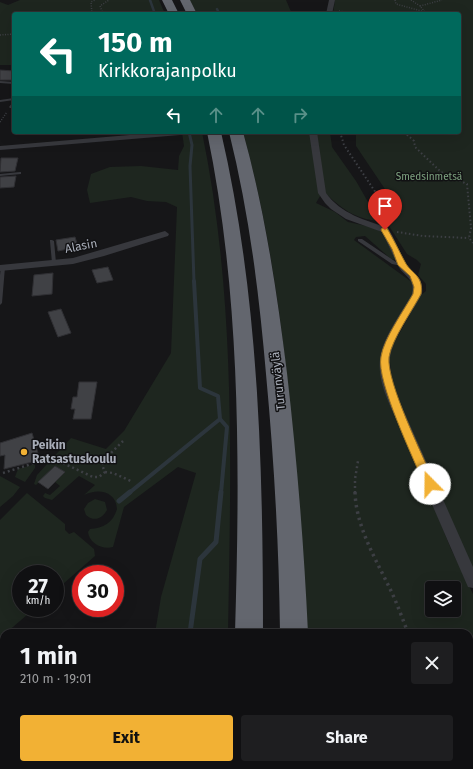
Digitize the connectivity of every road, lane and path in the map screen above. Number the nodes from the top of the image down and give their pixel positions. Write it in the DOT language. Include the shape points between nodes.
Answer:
graph roads {
  1 [pos="95,0"];
  2 [pos="109,0"];
  3 [pos="167,0"];
  4 [pos="185,0"];
  5 [pos="332,0"];
  6 [pos="396,0"];
  7 [pos="412,0"];
  8 [pos="442,0"];
  9 [pos="420,6"];
  10 [pos="92,12"];
  11 [pos="102,12"];
  12 [pos="173,12"];
  13 [pos="191,12"];
  14 [pos="330,12"];
  15 [pos="422,12"];
  16 [pos="424,12"];
  17 [pos="12,34"];
  18 [pos="0,35"];
  19 [pos="0,82"];
  20 [pos="12,83"];
  21 [pos="12,99"];
  22 [pos="0,101"];
  23 [pos="12,108"];
  24 [pos="0,122"];
  25 [pos="168,134"];
  26 [pos="214,134"];
  27 [pos="237,134"];
  28 [pos="313,134"];
  29 [pos="341,134"];
  30 [pos="406,134"];
  31 [pos="0,148"];
  32 [pos="20,173"];
  33 [pos="0,175"];
  34 [pos="385,230"];
  35 [pos="165,234"];
  36 [pos="469,238"];
  37 [pos="52,240"];
  38 [pos="360,240"];
  39 [pos="473,243"];
  40 [pos="54,263"];
  41 [pos="402,265"];
  42 [pos="1,268"];
  43 [pos="0,303"];
  44 [pos="123,442"];
  45 [pos="54,459"];
  46 [pos="44,460"];
  47 [pos="358,461"];
  48 [pos="105,472"];
  49 [pos="3,473"];
  50 [pos="133,482"];
  51 [pos="473,582"];
  52 [pos="249,629"];
  53 [pos="294,629"];
  54 [pos="406,629"];
  1 -- 10 [label="path" via="91,2"];
  2 -- 11 [label="path" via="100,6"];
  3 -- 12 [label="highway"];
  4 -- 13 [label="highway"];
  5 -- 14 [label="street"];
  6 -- 15 [label="path" via="396,4"];
  7 -- 9 [label="path"];
  8 -- 9 [label="path"];
  9 -- 16 [label="path"];
  17 -- 18 [label="path"];
  19 -- 20 [label="lane"];
  21 -- 22 [label="lane"];
  23 -- 24 [label="path"];
  25 -- 31 [label="street"];
  26 -- 52 [label="highway" via="226,189 243,330 247,404"];
  27 -- 53 [label="highway, Turunväylä" via="251,188 270,306 288,500"];
  28 -- 34 [label="street" via="322,193 326,200 346,217"];
  29 -- 34 [label="path" via="344,145 378,196"];
  30 -- 36 [label="path" via="414,141 415,148 441,172 467,184"];
  32 -- 33 [label="lane"];
  34 -- 36 [label="path" via="423,236"];
  34 -- 41 [label="street"];
  35 -- 40 [label="street, Alasin" via="101,254"];
  36 -- 39 [label="path"];
  37 -- 40 [label="lane"];
  38 -- 41 [label="lane" via="394,263"];
  40 -- 42 [label="street, Alasin"];
  41 -- 51 [label="street" via="413,275 418,287 417,294 389,346 385,358 386,373 391,392"];
  42 -- 43 [label="lane"];
  44 -- 48 [label="path" via="103,461"];
  45 -- 48 [label="path" via="93,477 99,477"];
  46 -- 49 [label="path"];
  47 -- 54 [label="path" via="355,475 357,512 365,539 393,595"];
  48 -- 50 [label="path"];
}
